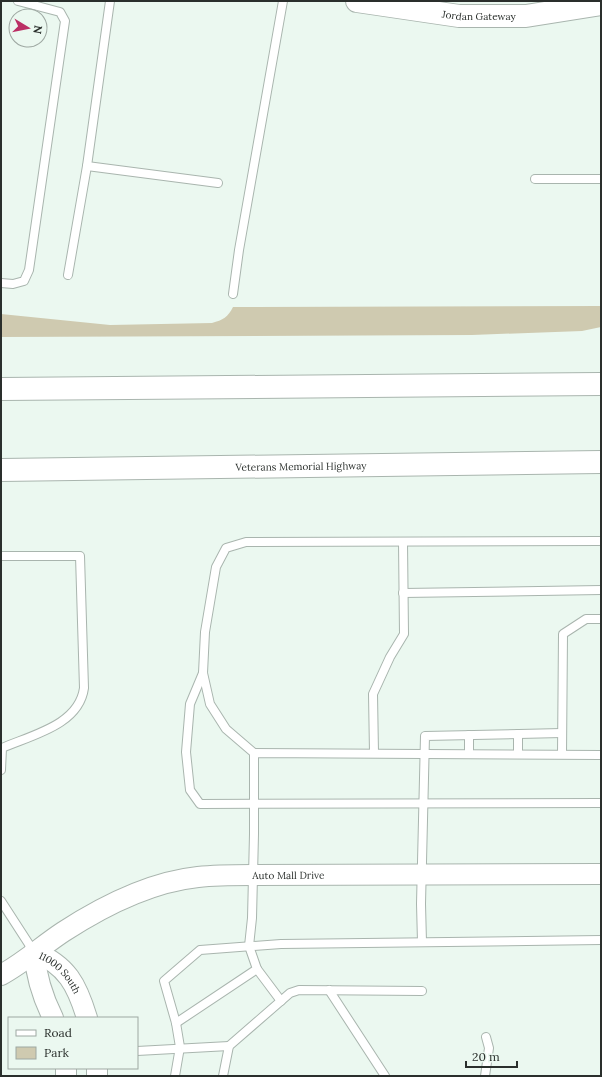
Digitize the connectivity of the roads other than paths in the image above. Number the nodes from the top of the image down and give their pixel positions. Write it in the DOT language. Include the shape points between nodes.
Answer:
graph roads {
  1 [pos="18,1"];
  2 [pos="110,1"];
  3 [pos="283,1"];
  4 [pos="357,1"];
  5 [pos="601,4"];
  6 [pos="87,166"];
  7 [pos="535,179"];
  8 [pos="601,179"];
  9 [pos="218,183"];
  10 [pos="68,276"];
  11 [pos="1,283"];
  12 [pos="233,294"];
  13 [pos="601,384"];
  14 [pos="1,389"];
  15 [pos="601,462"];
  16 [pos="1,470"];
  17 [pos="601,541"];
  18 [pos="403,542"];
  19 [pos="1,556"];
  20 [pos="601,590"];
  21 [pos="403,593"];
  22 [pos="601,619"];
  23 [pos="203,673"];
  24 [pos="562,733"];
  25 [pos="518,734"];
  26 [pos="469,735"];
  27 [pos="254,753"];
  28 [pos="374,753"];
  29 [pos="425,753"];
  30 [pos="469,754"];
  31 [pos="518,754"];
  32 [pos="562,754"];
  33 [pos="601,755"];
  34 [pos="1,770"];
  35 [pos="601,802"];
  36 [pos="254,803"];
  37 [pos="424,804"];
  38 [pos="601,874"];
  39 [pos="252,875"];
  40 [pos="422,875"];
  41 [pos="1,901"];
  42 [pos="601,940"];
  43 [pos="422,942"];
  44 [pos="249,946"];
  45 [pos="34,952"];
  46 [pos="257,969"];
  47 [pos="1,976"];
  48 [pos="329,990"];
  49 [pos="422,991"];
  50 [pos="281,1001"];
  51 [pos="53,1017"];
  52 [pos="87,1017"];
  53 [pos="176,1023"];
  54 [pos="486,1037"];
  55 [pos="229,1046"];
  56 [pos="180,1047"];
  57 [pos="138,1050"];
  58 [pos="175,1076"];
  59 [pos="223,1076"];
  60 [pos="385,1076"];
  61 [pos="485,1076"];
  1 -- 11 [label="lane" via="60,12 66,21 29,270 24,281 13,284"];
  2 -- 6 [label="lane"];
  3 -- 12 [label="lane"];
  4 -- 5 [label="main road, Jordan Gateway" via="459,16 526,16"];
  6 -- 9 [label="lane"];
  6 -- 10 [label="lane"];
  7 -- 8 [label="lane"];
  13 -- 14 [label="main road"];
  15 -- 16 [label="main road, Veterans Memorial Highway"];
  17 -- 18 [label="lane"];
  18 -- 21 [label="lane"];
  18 -- 23 [label="lane" via="246,542 226,548 216,567 204,632"];
  19 -- 34 [label="lane" via="80,556 84,688 80,703 68,717 2,748"];
  20 -- 21 [label="lane"];
  21 -- 28 [label="lane" via="404,634 373,694"];
  22 -- 24 [label="lane" via="586,619 563,634"];
  23 -- 27 [label="lane" via="210,704 226,729"];
  23 -- 36 [label="lane" via="190,704 186,752 190,790 200,804"];
  24 -- 25 [label="lane"];
  24 -- 32 [label="lane"];
  25 -- 26 [label="lane"];
  25 -- 31 [label="lane"];
  26 -- 29 [label="lane" via="425,736"];
  26 -- 30 [label="lane"];
  27 -- 28 [label="lane"];
  27 -- 36 [label="lane"];
  28 -- 29 [label="lane"];
  29 -- 30 [label="lane"];
  29 -- 37 [label="lane"];
  30 -- 31 [label="lane"];
  31 -- 32 [label="lane"];
  32 -- 33 [label="lane"];
  35 -- 37 [label="lane"];
  36 -- 37 [label="lane"];
  36 -- 39 [label="lane"];
  37 -- 40 [label="lane"];
  38 -- 40 [label="street, Auto Mall Drive"];
  39 -- 40 [label="street, Auto Mall Drive"];
  39 -- 44 [label="lane"];
  39 -- 45 [label="street, Auto Mall Drive" via="196,877 132,895 98,911"];
  40 -- 43 [label="lane"];
  41 -- 45 [label="lane"];
  42 -- 43 [label="lane"];
  43 -- 44 [label="lane"];
  44 -- 46 [label="lane"];
  44 -- 53 [label="lane" via="200,950 164,981"];
  45 -- 47 [label="street, Auto Mall Drive"];
  45 -- 51 [label="street, 11000 South" via="37,978"];
  45 -- 52 [label="street, 11000 South" via="56,963 70,977"];
  46 -- 50 [label="lane"];
  46 -- 53 [label="lane"];
  48 -- 49 [label="lane"];
  48 -- 50 [label="lane" via="299,990 290,993"];
  48 -- 60 [label="lane"];
  50 -- 55 [label="lane"];
  53 -- 56 [label="lane"];
  54 -- 61 [label="lane" via="489,1048"];
  55 -- 56 [label="lane"];
  55 -- 59 [label="lane"];
  56 -- 57 [label="lane"];
  56 -- 58 [label="lane"];
}
